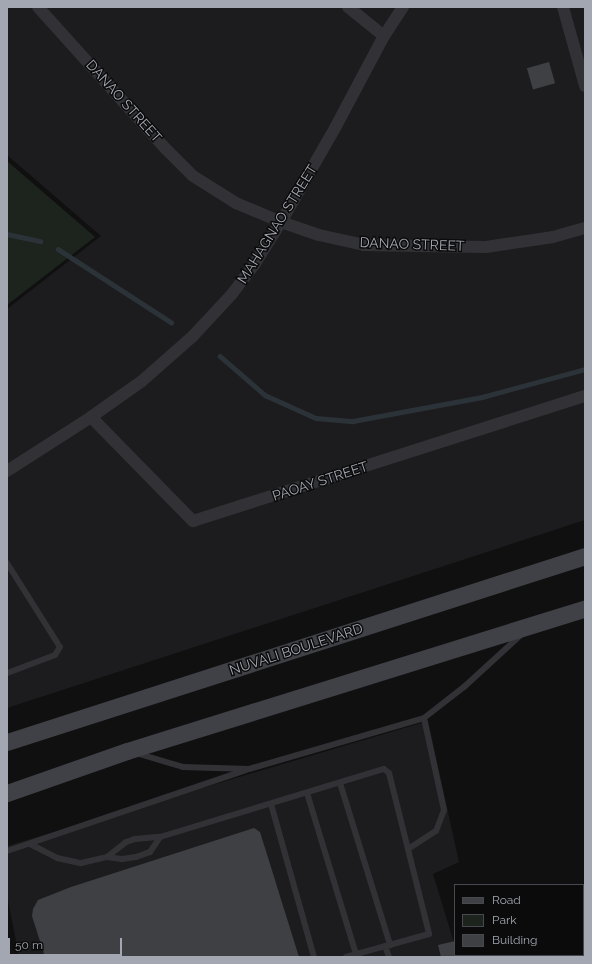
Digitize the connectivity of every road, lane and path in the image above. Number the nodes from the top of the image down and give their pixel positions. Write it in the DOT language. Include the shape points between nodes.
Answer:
graph roads {
  1 [pos="38,7"];
  2 [pos="348,7"];
  3 [pos="403,7"];
  4 [pos="563,7"];
  5 [pos="384,36"];
  6 [pos="585,86"];
  7 [pos="281,222"];
  8 [pos="585,228"];
  9 [pos="585,396"];
  10 [pos="91,417"];
  11 [pos="7,471"];
  12 [pos="585,556"];
  13 [pos="7,563"];
  14 [pos="585,608"];
  15 [pos="534,624"];
  16 [pos="7,673"];
  17 [pos="424,718"];
  18 [pos="7,742"];
  19 [pos="127,751"];
  20 [pos="250,769"];
  21 [pos="340,782"];
  22 [pos="7,793"];
  23 [pos="307,793"];
  24 [pos="271,804"];
  25 [pos="160,837"];
  26 [pos="30,844"];
  27 [pos="408,850"];
  28 [pos="7,851"];
  29 [pos="107,857"];
  30 [pos="388,945"];
  31 [pos="356,954"];
  32 [pos="314,957"];
  33 [pos="346,957"];
  34 [pos="389,957"];
  1 -- 7 [label="street, DANAO STREET" via="166,149 194,176 236,202"];
  2 -- 5 [label="street"];
  3 -- 5 [label="street, MAHAGNAO STREET"];
  4 -- 6 [label="street"];
  5 -- 7 [label="street, MAHAGNAO STREET" via="336,128"];
  7 -- 8 [label="street, DANAO STREET" via="319,235 364,245 486,247 553,237"];
  7 -- 10 [label="street, MAHAGNAO STREET" via="232,294 193,336 142,380"];
  9 -- 10 [label="street, PAOAY STREET" via="193,521"];
  10 -- 11 [label="street, MAHAGNAO STREET"];
  12 -- 18 [label="main road, NUVALI BOULEVARD"];
  13 -- 16 [label="lane" via="60,647 55,655"];
  14 -- 15 [label="main road"];
  15 -- 17 [label="lane" via="464,687"];
  15 -- 19 [label="main road"];
  17 -- 20 [label="lane"];
  17 -- 27 [label="lane" via="444,810 436,832"];
  19 -- 20 [label="lane" via="183,767"];
  19 -- 22 [label="main road"];
  20 -- 26 [label="lane"];
  21 -- 23 [label="lane"];
  21 -- 27 [label="lane" via="384,770 389,774"];
  21 -- 30 [label="lane"];
  23 -- 24 [label="lane"];
  23 -- 31 [label="lane"];
  24 -- 25 [label="lane"];
  24 -- 32 [label="lane"];
  25 -- 29 [label="lane" via="144,837 126,842"];
  25 -- 29 [label="lane" via="150,852 122,859"];
  26 -- 28 [label="lane"];
  26 -- 29 [label="lane" via="57,858 81,863"];
  27 -- 30 [label="lane" via="429,934"];
  30 -- 31 [label="lane"];
  30 -- 34 [label="lane"];
  31 -- 33 [label="lane"];
}
